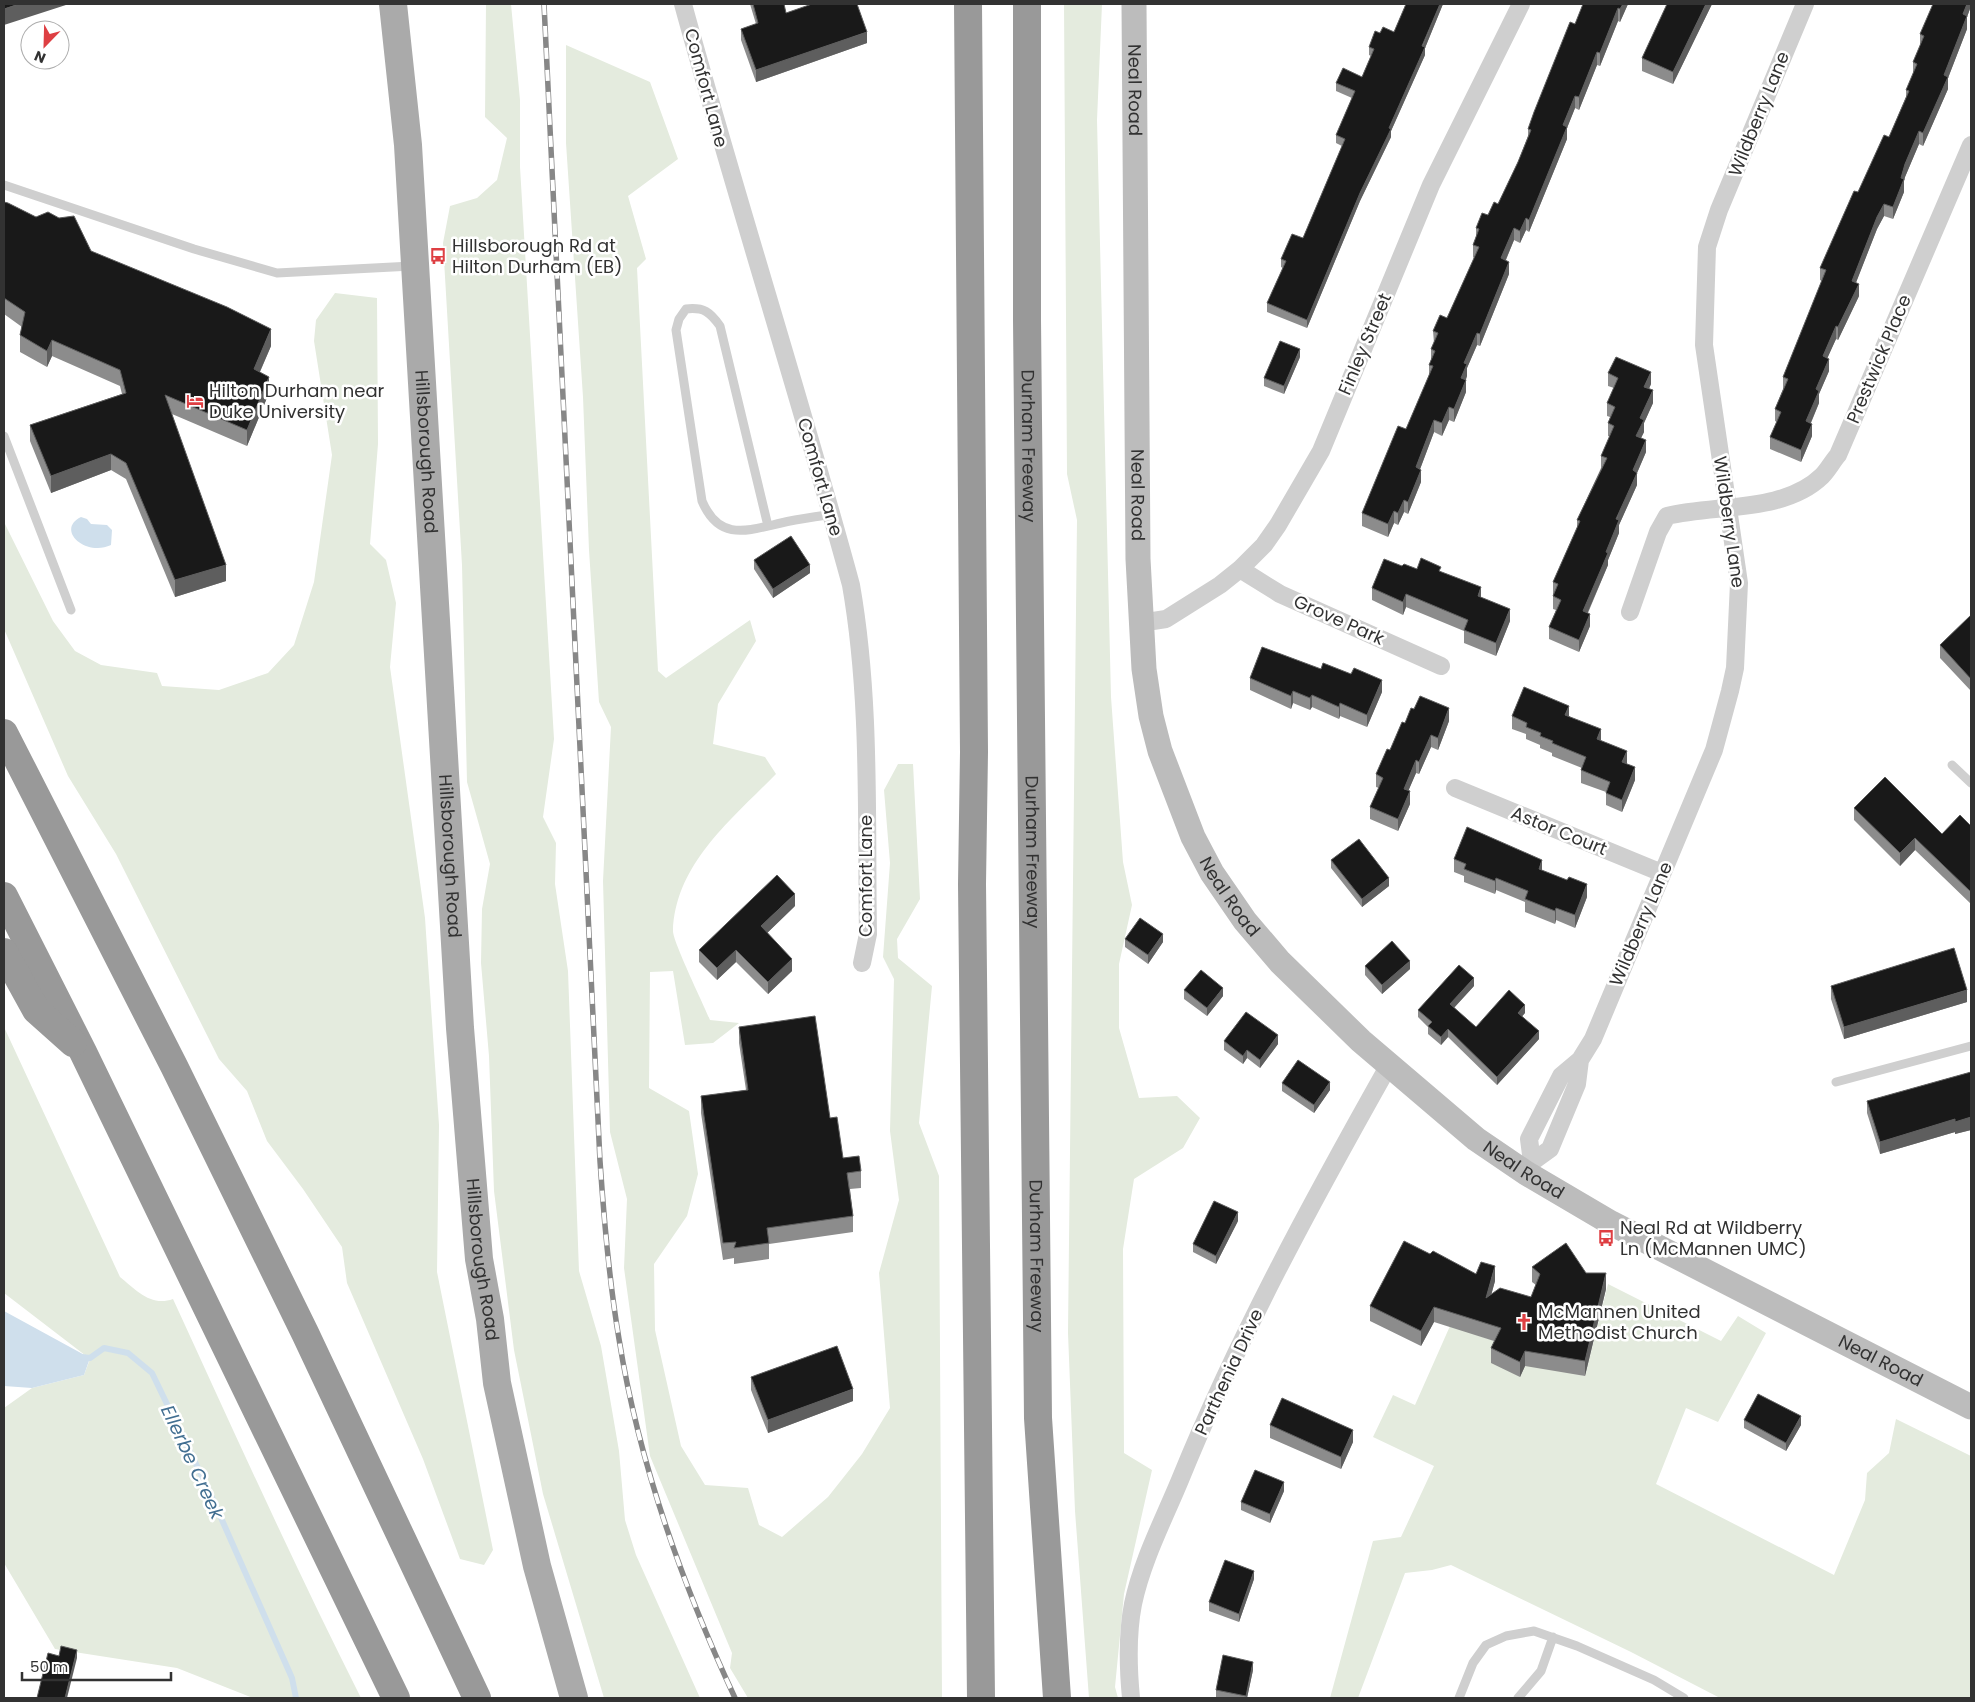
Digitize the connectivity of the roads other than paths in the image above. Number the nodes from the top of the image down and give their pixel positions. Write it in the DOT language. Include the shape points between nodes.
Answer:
graph roads {
  1 [pos="393,4"];
  2 [pos="683,4"];
  3 [pos="968,4"];
  4 [pos="1027,4"];
  5 [pos="1134,4"];
  6 [pos="1521,4"];
  7 [pos="1804,4"];
  8 [pos="1971,145"];
  9 [pos="4,185"];
  10 [pos="416,266"];
  11 [pos="4,436"];
  12 [pos="1726,506"];
  13 [pos="832,514"];
  14 [pos="768,526"];
  15 [pos="1240,569"];
  16 [pos="71,610"];
  17 [pos="1630,612"];
  18 [pos="1140,623"];
  19 [pos="1441,666"];
  20 [pos="4,733"];
  21 [pos="1952,765"];
  22 [pos="1971,783"];
  23 [pos="1455,788"];
  24 [pos="1662,873"];
  25 [pos="4,896"];
  26 [pos="4,952"];
  27 [pos="862,963"];
  28 [pos="1971,1046"];
  29 [pos="83,1052"];
  30 [pos="1389,1065"];
  31 [pos="1836,1082"];
  32 [pos="1529,1168"];
  33 [pos="1971,1406"];
  34 [pos="1553,1637"];
  35 [pos="396,1698"];
  36 [pos="477,1698"];
  37 [pos="574,1698"];
  38 [pos="981,1698"];
  39 [pos="1057,1698"];
  40 [pos="1131,1698"];
  41 [pos="1459,1698"];
  42 [pos="1518,1698"];
  43 [pos="1684,1698"];
  1 -- 10 [label="main road, Hillsborough Road" via="406,116"];
  2 -- 13 [label="street, Comfort Lane" via="723,150"];
  3 -- 38 [label="highway" via="974,752 972,904"];
  4 -- 39 [label="highway, Durham Freeway" via="1038,1418"];
  5 -- 18 [label="street, Neal Road"];
  6 -- 15 [label="street, Finley Street" via="1431,185 1322,451 1264,545"];
  7 -- 12 [label="street, Wildberry Lane" via="1706,248 1704,346"];
  8 -- 12 [label="street, Prestwick Place" via="1838,455 1822,476 1801,492 1778,501"];
  9 -- 10 [label="lane" via="185,246 278,273"];
  10 -- 37 [label="main road, Hillsborough Road" via="460,1028 479,1259 497,1383 537,1566"];
  11 -- 16 [label="lane"];
  12 -- 17 [label="street, Prestwick Place" via="1667,516 1658,532"];
  12 -- 24 [label="street, Wildberry Lane" via="1739,583 1735,668 1714,750"];
  13 -- 14 [label="lane"];
  13 -- 27 [label="street, Comfort Lane" via="851,585 860,636 868,934"];
  14 -- 14 [label="lane" via="741,532 724,527 709,518 702,501 676,330 686,309 700,308 711,314 720,326"];
  15 -- 18 [label="street, Finley Street" via="1220,586 1166,619"];
  15 -- 19 [label="street, Grove Park" via="1280,594"];
  18 -- 30 [label="street, Neal Road" via="1151,716 1160,751 1193,837 1212,873 1239,913 1280,962"];
  20 -- 36 [label="highway" via="231,1182"];
  21 -- 22 [label="lane"];
  23 -- 24 [label="street, Astor Court"];
  24 -- 32 [label="street, Wildberry Lane" via="1593,1039 1580,1060 1577,1084 1550,1149"];
  25 -- 29 [label="highway"];
  26 -- 29 [label="highway" via="36,1010"];
  28 -- 31 [label="lane"];
  29 -- 35 [label="highway"];
  30 -- 32 [label="street, Neal Road" via="1476,1139"];
  30 -- 40 [label="street, Parthenia Drive" via="1237,1351 1157,1533 1133,1605 1128,1660"];
  32 -- 33 [label="street, Neal Road" via="1642,1240"];
  34 -- 41 [label="lane" via="1534,1631 1506,1636 1486,1646 1474,1663"];
  34 -- 42 [label="lane" via="1541,1671"];
  34 -- 43 [label="lane" via="1654,1680"];
}
